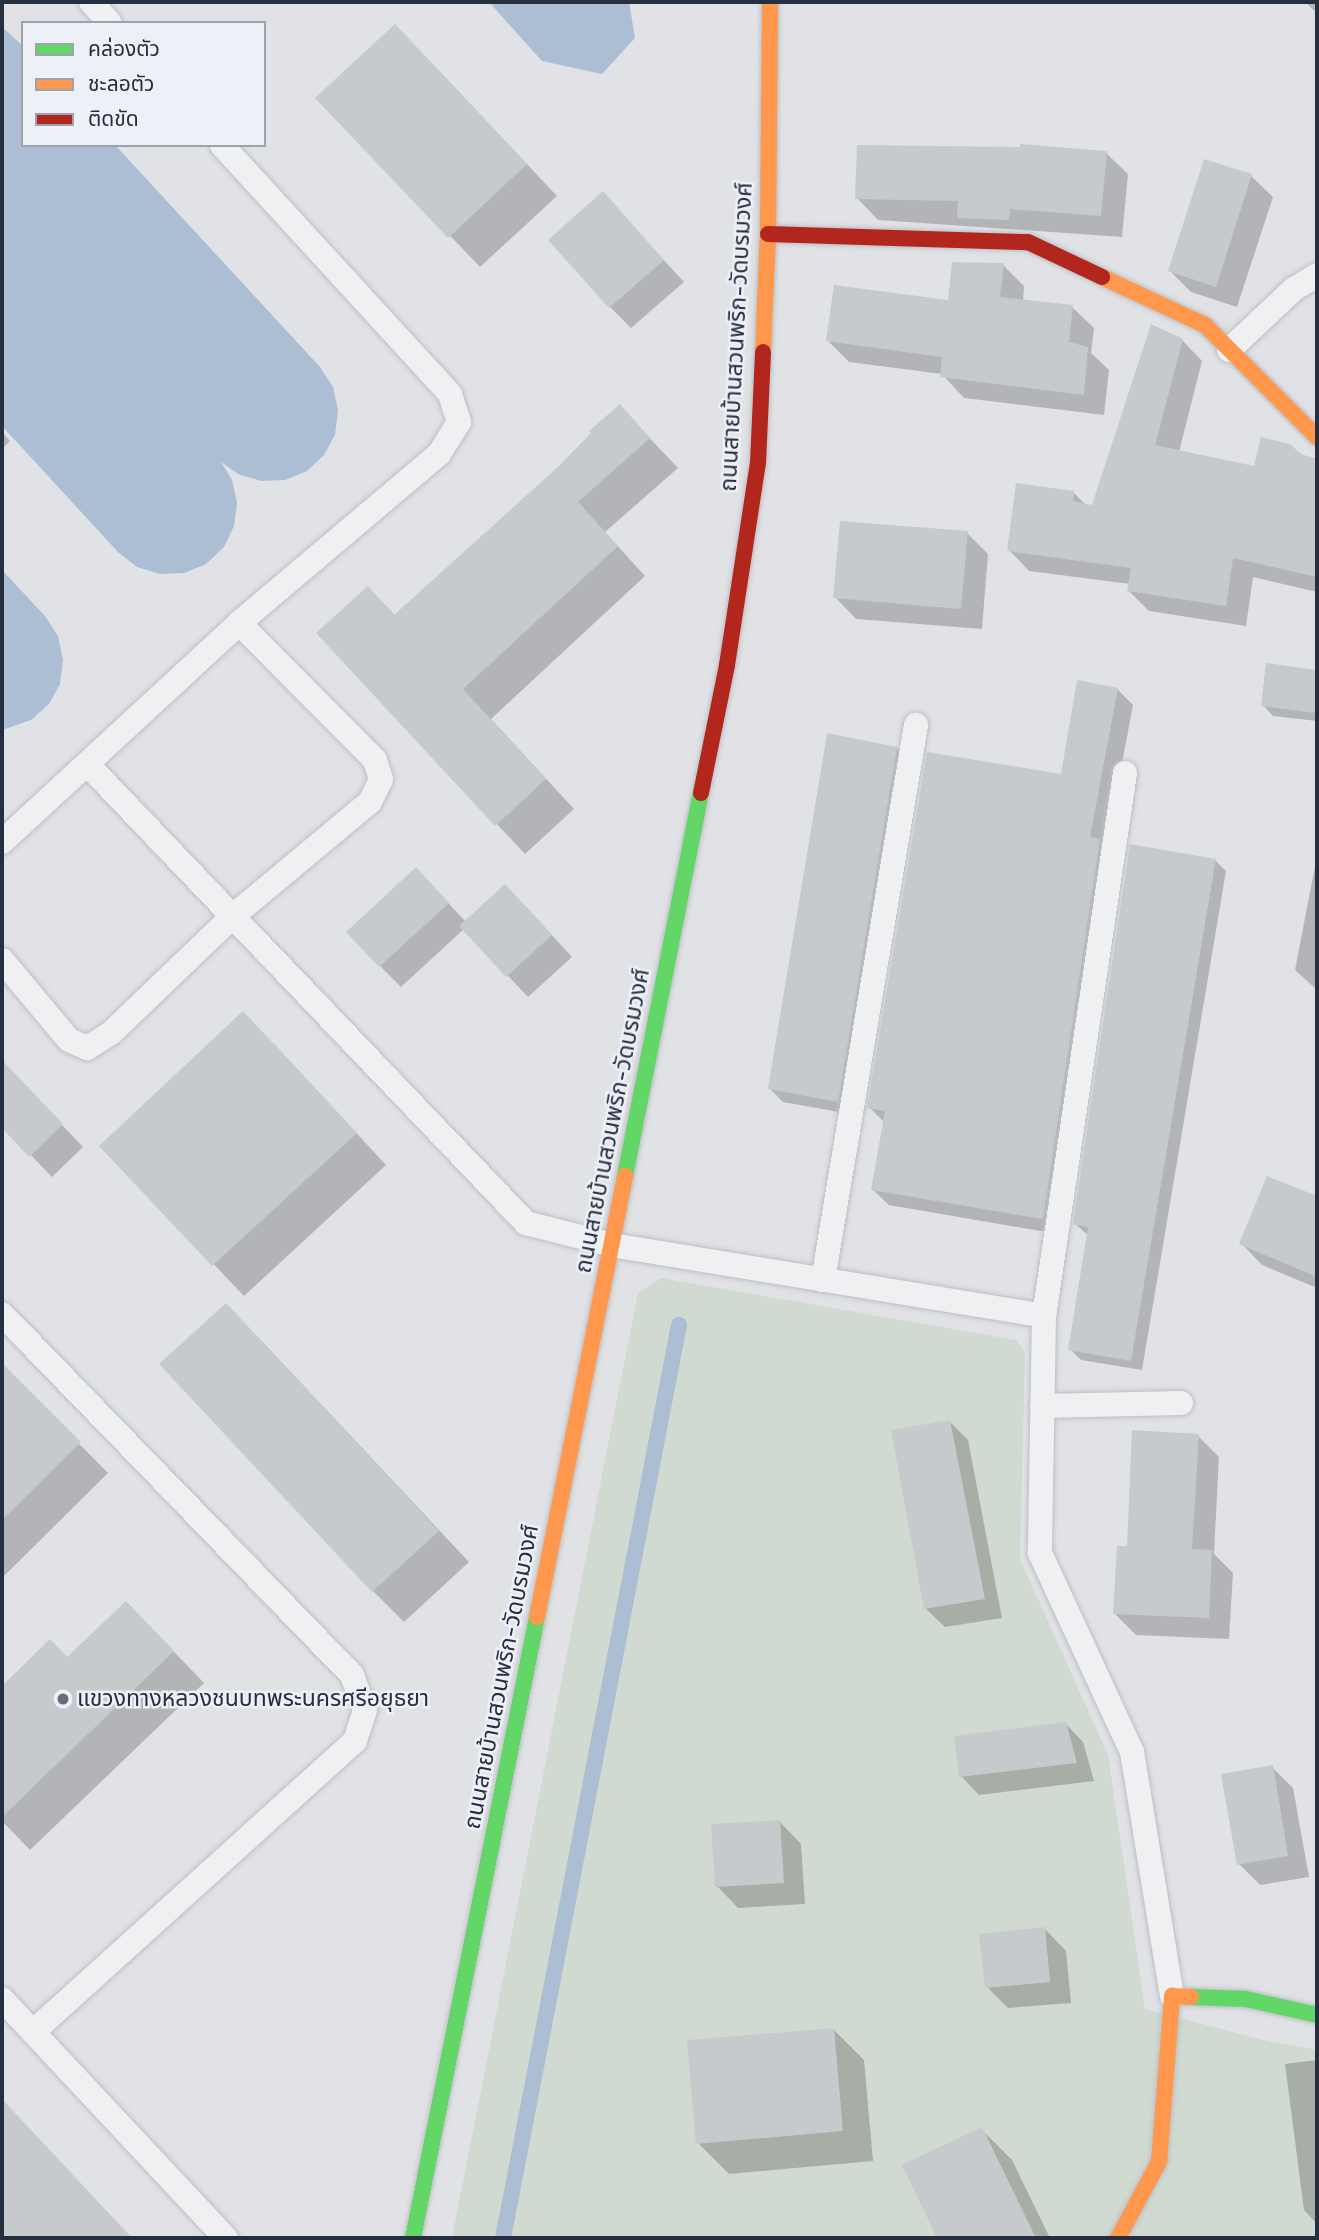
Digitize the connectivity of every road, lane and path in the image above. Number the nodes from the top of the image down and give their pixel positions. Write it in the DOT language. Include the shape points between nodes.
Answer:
graph roads {
  1 [pos="91,2"];
  2 [pos="770,2"];
  3 [pos="108,21"];
  4 [pos="224,147"];
  5 [pos="768,234"];
  6 [pos="1317,275"];
  7 [pos="1229,350"];
  8 [pos="1317,437"];
  9 [pos="239,624"];
  10 [pos="916,725"];
  11 [pos="87,764"];
  12 [pos="1125,773"];
  13 [pos="2,842"];
  14 [pos="233,916"];
  15 [pos="2,960"];
  16 [pos="612,1245"];
  17 [pos="823,1280"];
  18 [pos="2,1314"];
  19 [pos="1044,1316"];
  20 [pos="1181,1403"];
  21 [pos="1042,1406"];
  22 [pos="1172,1996"];
  23 [pos="2,1999"];
  24 [pos="1317,2015"];
  25 [pos="33,2032"];
  26 [pos="226,2238"];
  27 [pos="413,2238"];
  28 [pos="1118,2238"];
  1 -- 3 [label="lane"];
  2 -- 5 [label="street, ถนนสายบ้านสวนพริก-วัดบรมวงศ์"];
  4 -- 9 [label="lane" via="450,394 459,422 439,454"];
  5 -- 7 [label="street" via="1028,242 1205,325"];
  5 -- 16 [label="street, ถนนสายบ้านสวนพริก-วัดบรมวงศ์" via="758,463 729,652"];
  6 -- 7 [label="lane" via="1294,289"];
  7 -- 8 [label="street"];
  9 -- 11 [label="lane"];
  9 -- 14 [label="lane" via="375,760 381,779 370,802"];
  10 -- 17 [label="lane"];
  11 -- 13 [label="lane"];
  11 -- 14 [label="lane"];
  12 -- 19 [label="lane"];
  14 -- 15 [label="lane" via="111,1033 87,1048 69,1040"];
  14 -- 16 [label="lane" via="526,1223"];
  16 -- 17 [label="lane"];
  16 -- 27 [label="street, ถนนสายบ้านสวนพริก-วัดบรมวงศ์"];
  17 -- 19 [label="lane"];
  18 -- 25 [label="lane" via="352,1675 365,1710 355,1741"];
  19 -- 21 [label="lane"];
  20 -- 21 [label="lane"];
  21 -- 22 [label="lane" via="1040,1553 1132,1752"];
  22 -- 24 [label="street" via="1246,1999"];
  22 -- 28 [label="street" via="1159,2162"];
  23 -- 25 [label="lane"];
  25 -- 26 [label="lane"];
}
